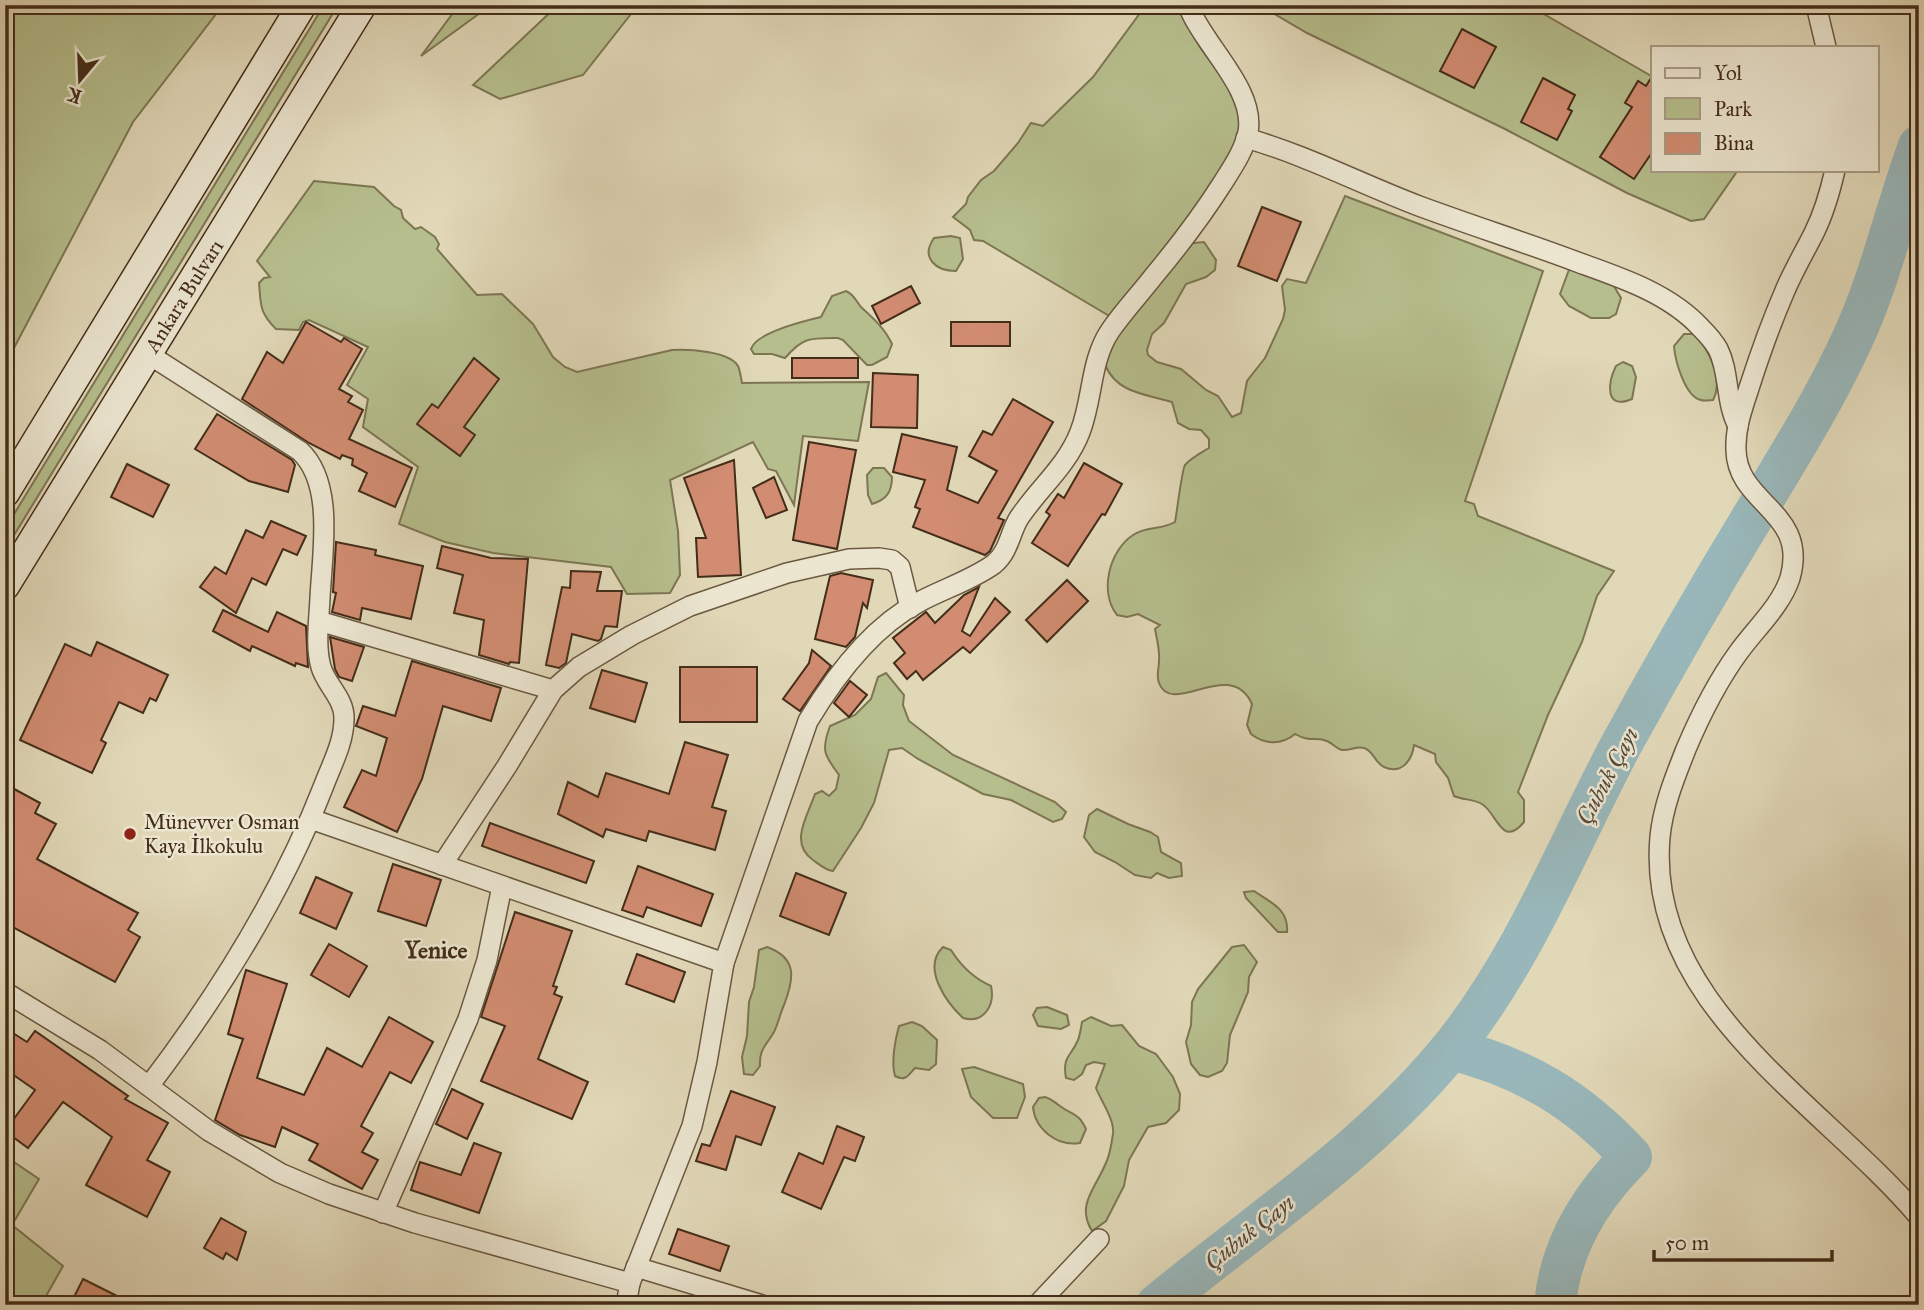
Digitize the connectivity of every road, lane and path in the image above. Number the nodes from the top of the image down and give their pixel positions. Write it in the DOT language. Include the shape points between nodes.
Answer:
graph roads {
  1 [pos="302,5"];
  2 [pos="362,5"];
  3 [pos="1188,5"];
  4 [pos="1816,5"];
  5 [pos="1826,46"];
  6 [pos="1246,138"];
  7 [pos="1834,172"];
  8 [pos="148,354"];
  9 [pos="1738,426"];
  10 [pos="5,494"];
  11 [pos="5,586"];
  12 [pos="910,608"];
  13 [pos="319,621"];
  14 [pos="553,690"];
  15 [pos="311,819"];
  16 [pos="442,865"];
  17 [pos="502,886"];
  18 [pos="724,963"];
  19 [pos="5,992"];
  20 [pos="149,1086"];
  21 [pos="383,1213"];
  22 [pos="1919,1217"];
  23 [pos="1100,1239"];
  24 [pos="633,1275"];
  25 [pos="625,1305"];
  26 [pos="762,1305"];
  27 [pos="1037,1305"];
  1 -- 10 [label="main road"];
  2 -- 8 [label="main road, Ankara Bulvarı"];
  3 -- 6 [label="street" via="1244,102"];
  4 -- 5 [label="street"];
  6 -- 9 [label="street" via="1649,291 1700,327 1718,350 1730,411"];
  6 -- 12 [label="street" via="1232,169 1192,230 1106,337 1073,446 1020,517 1001,556"];
  7 -- 9 [label="street" via="1815,232 1785,291 1757,364"];
  8 -- 11 [label="main road, Ankara Bulvarı"];
  8 -- 13 [label="street" via="310,461 321,491 323,514"];
  9 -- 22 [label="street" via="1740,473 1777,515 1789,535 1793,560 1778,602 1737,654 1703,712 1671,788 1660,839 1664,903 1687,967 1724,1019"];
  12 -- 14 [label="street" via="900,567 892,560 849,559 825,564 690,606 621,641"];
  12 -- 18 [label="street" via="875,635 808,721"];
  13 -- 14 [label="street"];
  13 -- 15 [label="street" via="321,667 345,717 339,748"];
  14 -- 16 [label="street"];
  15 -- 16 [label="street"];
  15 -- 20 [label="street" via="224,979"];
  16 -- 17 [label="street"];
  17 -- 18 [label="street"];
  17 -- 21 [label="street" via="487,961 468,1019"];
  18 -- 24 [label="street" via="692,1126"];
  19 -- 20 [label="street"];
  20 -- 21 [label="street" via="209,1131 280,1173"];
  21 -- 24 [label="street"];
  23 -- 27 [label="street"];
  24 -- 25 [label="street"];
  24 -- 26 [label="street"];
}
